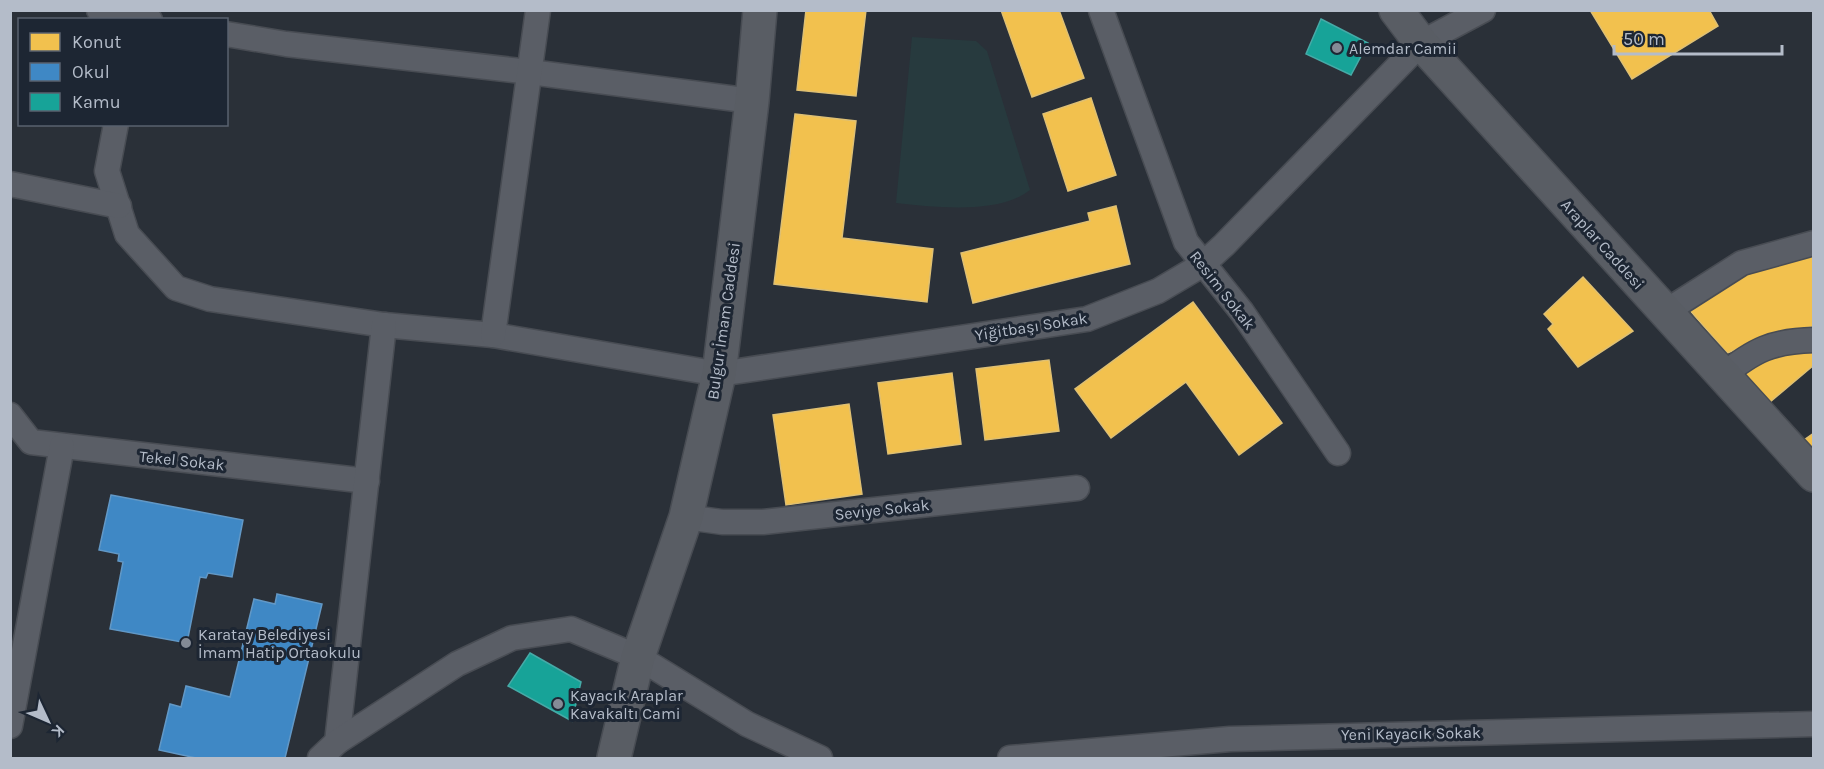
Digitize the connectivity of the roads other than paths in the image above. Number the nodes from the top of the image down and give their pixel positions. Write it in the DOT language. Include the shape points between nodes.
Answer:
graph roads {
  1 [pos="99,10"];
  2 [pos="538,10"];
  3 [pos="760,10"];
  4 [pos="1101,10"];
  5 [pos="1396,10"];
  6 [pos="1483,10"];
  7 [pos="139,17"];
  8 [pos="228,34"];
  9 [pos="1421,43"];
  10 [pos="530,72"];
  11 [pos="752,101"];
  12 [pos="116,126"];
  13 [pos="10,184"];
  14 [pos="119,206"];
  15 [pos="1814,243"];
  16 [pos="1202,265"];
  17 [pos="1665,312"];
  18 [pos="384,325"];
  19 [pos="493,336"];
  20 [pos="1814,340"];
  21 [pos="719,374"];
  22 [pos="1722,376"];
  23 [pos="10,415"];
  24 [pos="62,446"];
  25 [pos="1338,453"];
  26 [pos="1814,475"];
  27 [pos="367,481"];
  28 [pos="1077,488"];
  29 [pos="686,517"];
  30 [pos="638,657"];
  31 [pos="1814,724"];
  32 [pos="10,726"];
  33 [pos="337,742"];
  34 [pos="320,759"];
  35 [pos="614,759"];
  36 [pos="820,759"];
  37 [pos="1010,759"];
  1 -- 7 [label="street"];
  2 -- 10 [label="street"];
  3 -- 11 [label="street, Bulgur İmam Caddesi"];
  4 -- 16 [label="street, Resim Sokak" via="1175,218"];
  5 -- 9 [label="street, Araplar Caddesi"];
  6 -- 9 [label="street, Yiğitbaşı Sokak"];
  8 -- 10 [label="street"];
  9 -- 16 [label="street, Yiğitbaşı Sokak"];
  9 -- 17 [label="street, Araplar Caddesi"];
  10 -- 11 [label="street"];
  10 -- 19 [label="street"];
  11 -- 21 [label="street, Bulgur İmam Caddesi"];
  12 -- 14 [label="street, Yiğitbaşı Sokak" via="107,171"];
  13 -- 14 [label="street"];
  14 -- 18 [label="street, Yiğitbaşı Sokak" via="127,234 176,288 210,299"];
  15 -- 17 [label="street" via="1742,262"];
  16 -- 21 [label="street, Yiğitbaşı Sokak" via="1158,291 1087,319"];
  16 -- 25 [label="street, Resim Sokak" via="1242,312"];
  17 -- 22 [label="street, Araplar Caddesi"];
  18 -- 19 [label="street, Yiğitbaşı Sokak"];
  18 -- 27 [label="street"];
  19 -- 21 [label="street, Yiğitbaşı Sokak"];
  20 -- 22 [label="street" via="1783,341 1746,356"];
  21 -- 29 [label="street, Bulgur İmam Caddesi"];
  22 -- 26 [label="street, Araplar Caddesi"];
  23 -- 24 [label="street, Tekel Sokak" via="31,442"];
  24 -- 27 [label="street, Tekel Sokak"];
  24 -- 32 [label="street"];
  27 -- 33 [label="street"];
  28 -- 29 [label="street, Seviye Sokak" via="763,522"];
  29 -- 30 [label="street, Bulgur İmam Caddesi"];
  30 -- 33 [label="street" via="571,628 512,638 457,664"];
  30 -- 35 [label="street, Bulgur İmam Caddesi"];
  30 -- 36 [label="street" via="747,724"];
  31 -- 37 [label="street, Yeni Kayacık Sokak" via="1230,739"];
  33 -- 34 [label="street"];
}
